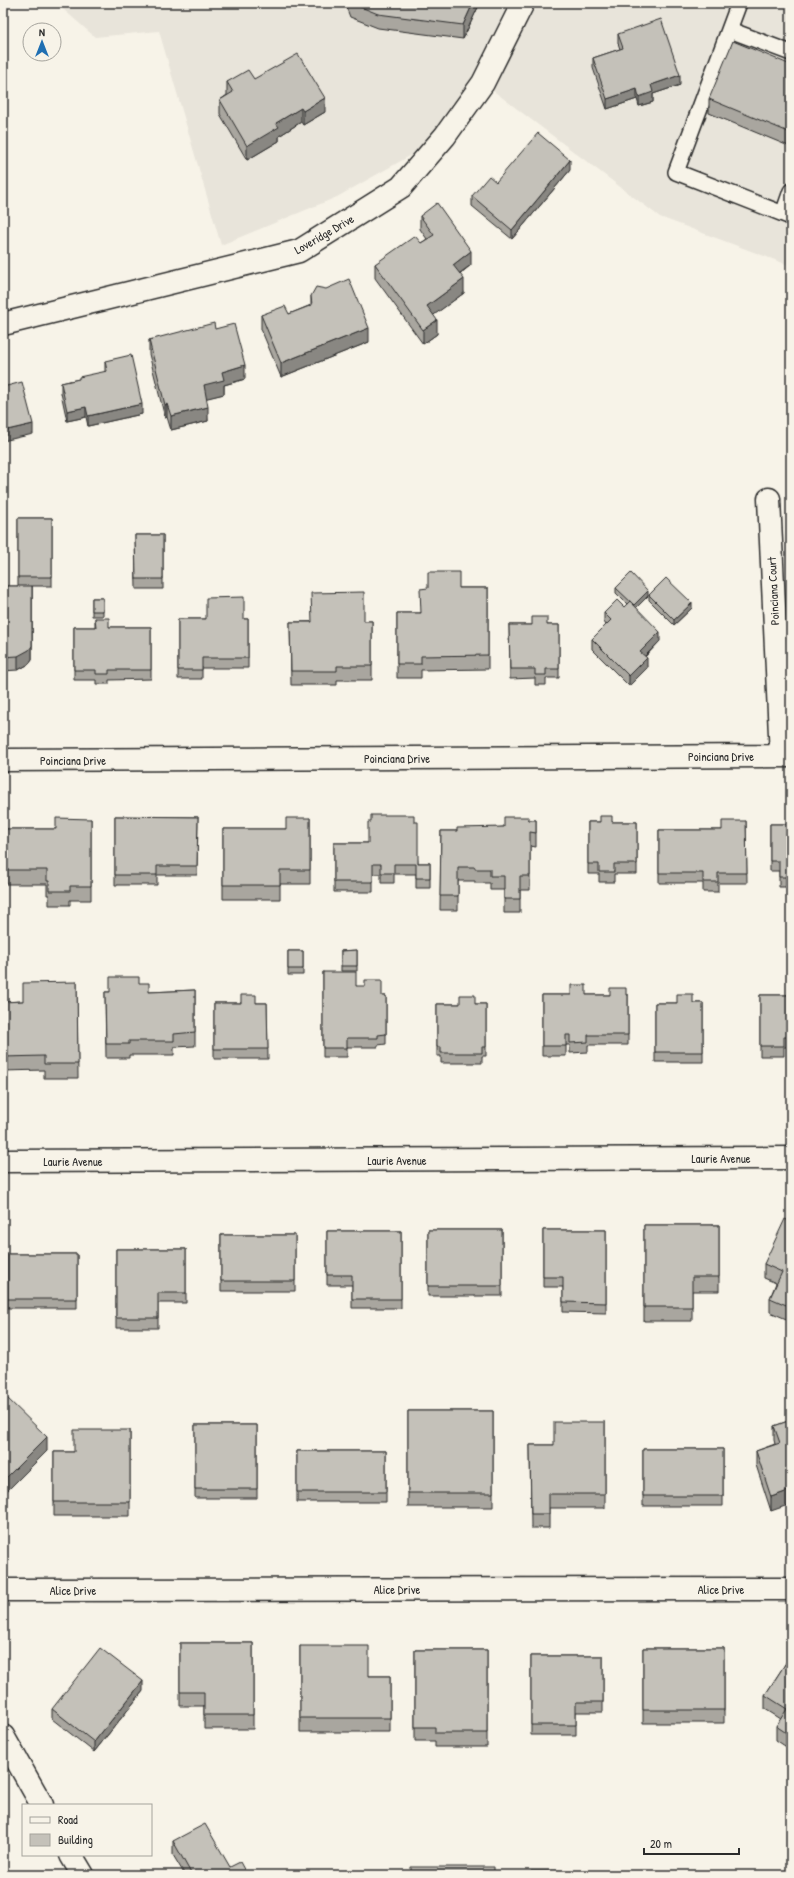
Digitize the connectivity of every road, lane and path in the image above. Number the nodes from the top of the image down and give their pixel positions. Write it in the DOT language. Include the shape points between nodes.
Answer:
graph roads {
  1 [pos="522,3"];
  2 [pos="740,3"];
  3 [pos="730,30"];
  4 [pos="791,53"];
  5 [pos="791,191"];
  6 [pos="787,215"];
  7 [pos="3,324"];
  8 [pos="769,499"];
  9 [pos="786,756"];
  10 [pos="3,760"];
  11 [pos="791,1158"];
  12 [pos="3,1161"];
  13 [pos="791,1588"];
  14 [pos="3,1590"];
  15 [pos="3,1736"];
  16 [pos="41,1804"];
  17 [pos="72,1856"];
  18 [pos="82,1875"];
  1 -- 7 [label="street, Loveridge Drive" via="483,83 446,136 400,187 299,251"];
  2 -- 3 [label="lane"];
  3 -- 4 [label="lane"];
  3 -- 6 [label="lane" via="676,172"];
  5 -- 6 [label="lane"];
  8 -- 9 [label="street, Poinciana Court"];
  9 -- 10 [label="street, Poinciana Drive"];
  11 -- 12 [label="street, Laurie Avenue"];
  13 -- 14 [label="street, Alice Drive"];
  15 -- 16 [label="street"];
  17 -- 18 [label="street"];
}
